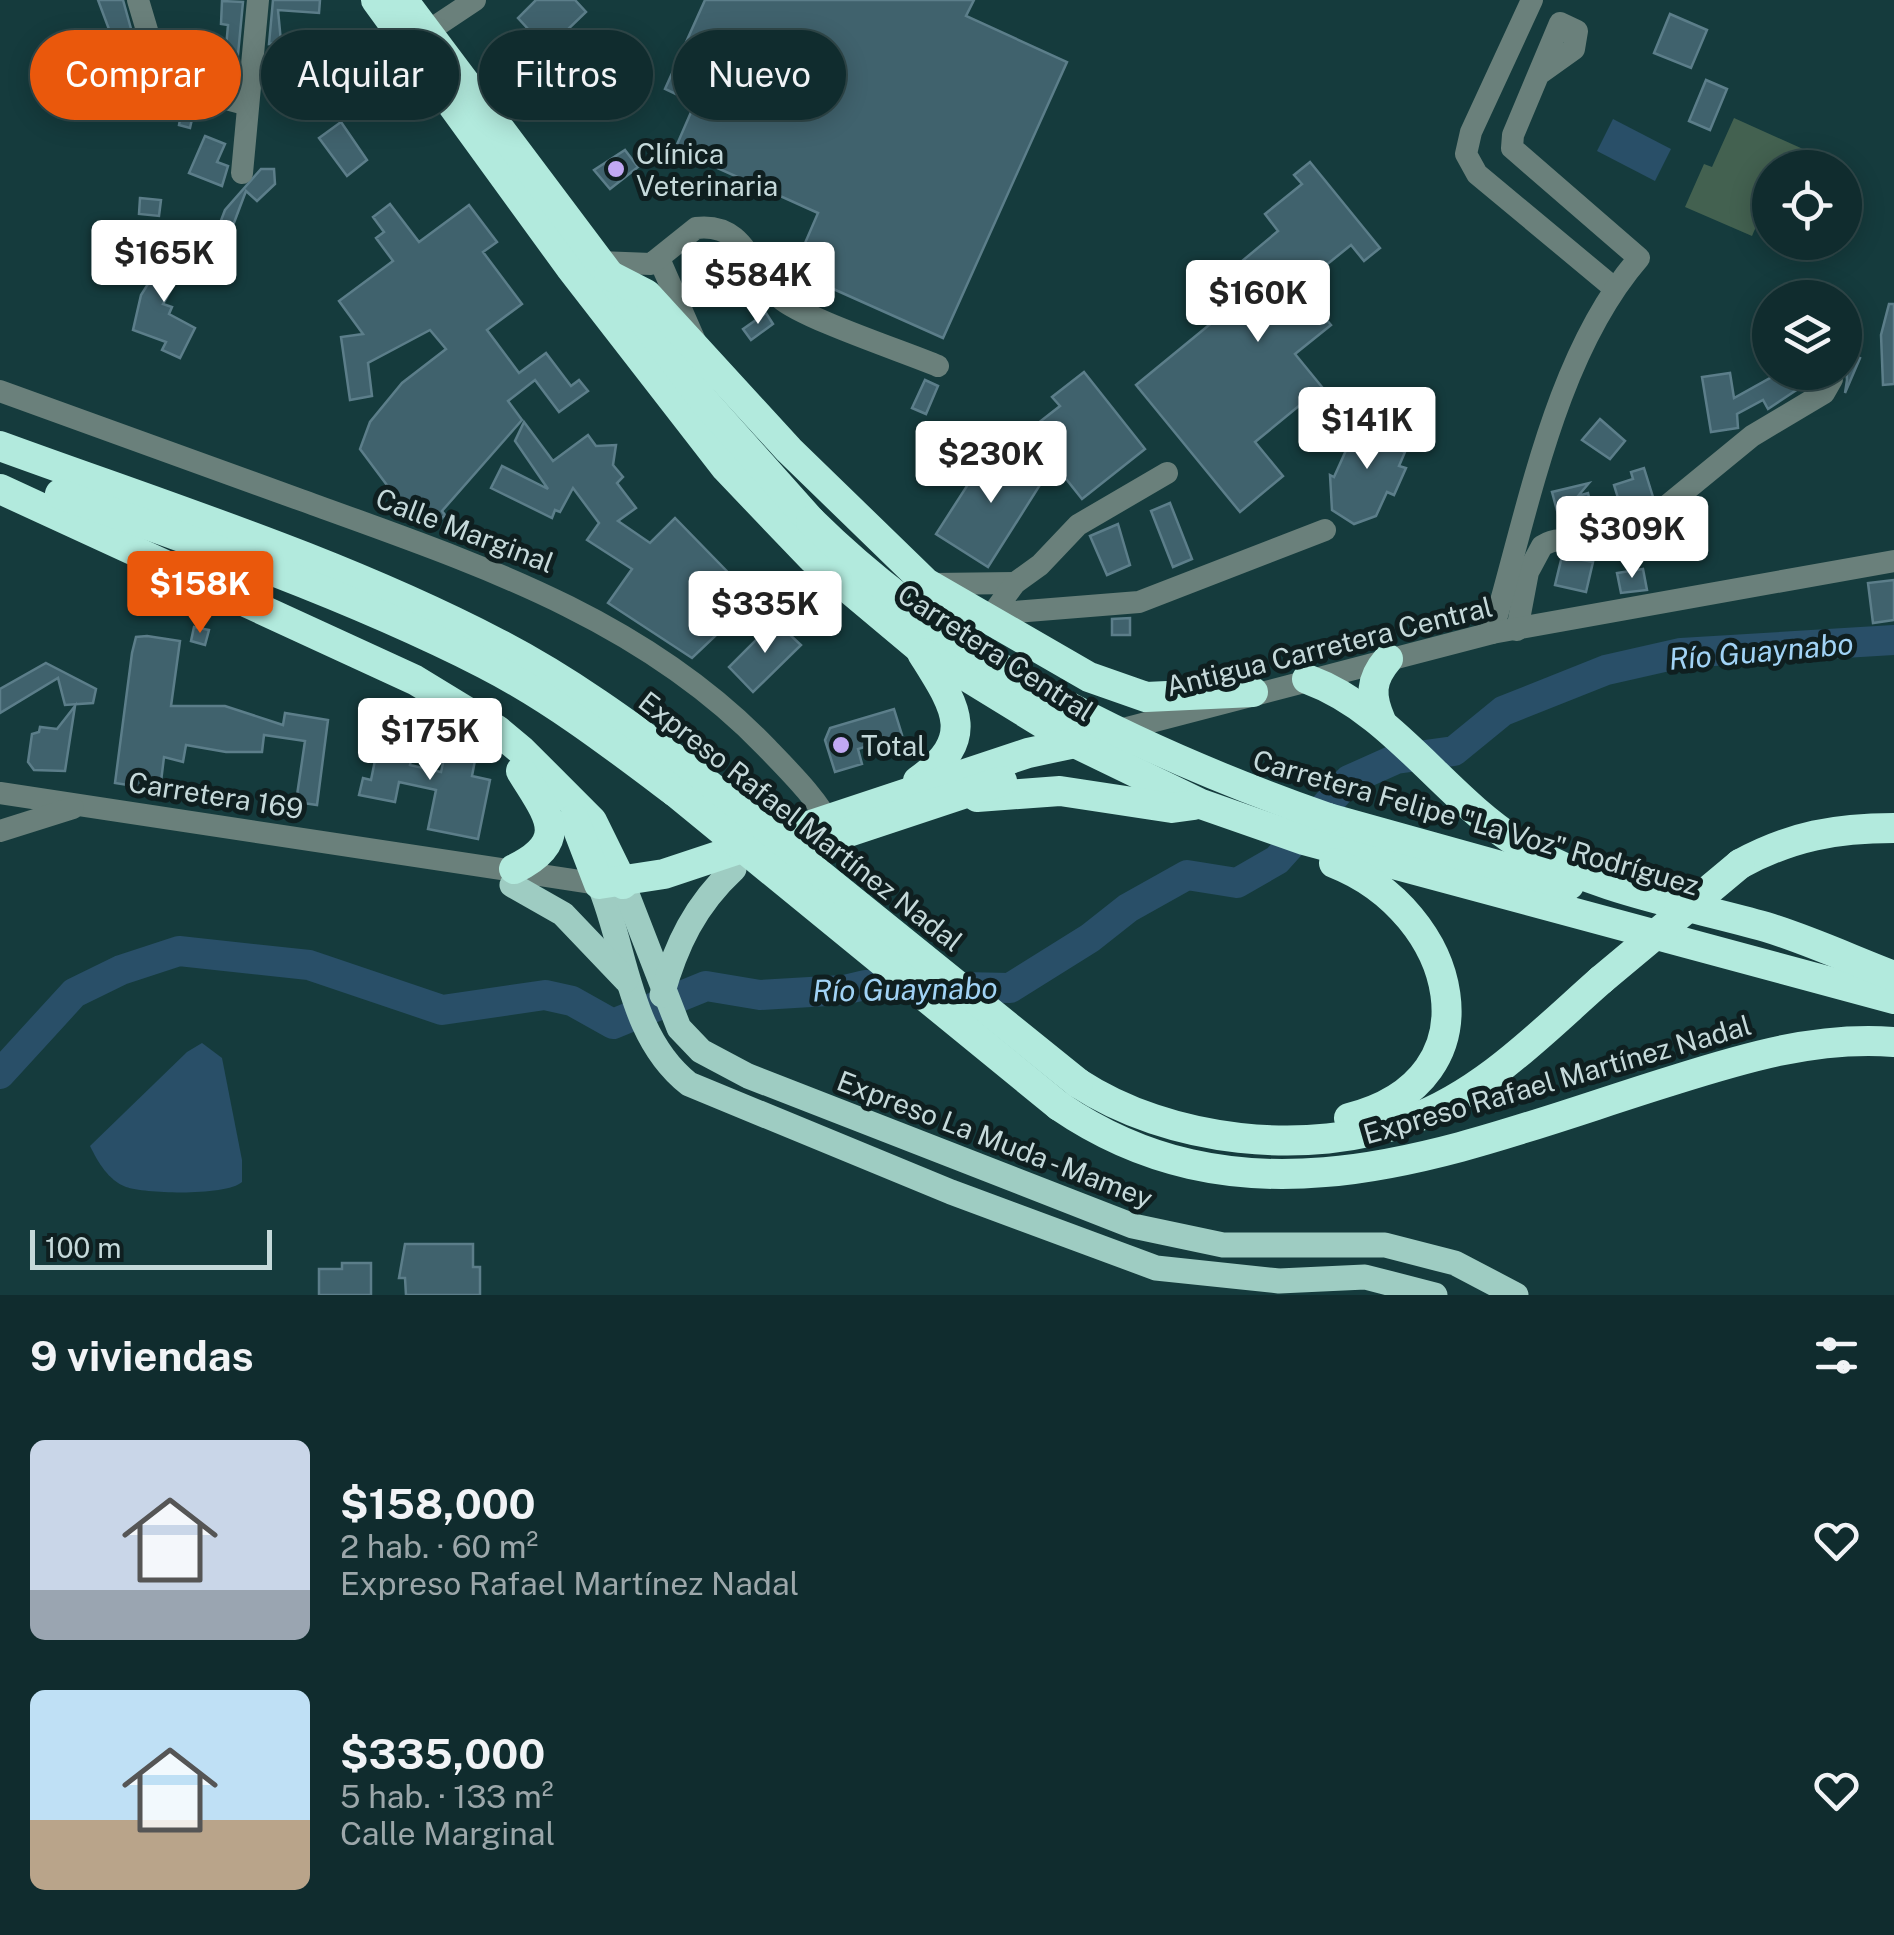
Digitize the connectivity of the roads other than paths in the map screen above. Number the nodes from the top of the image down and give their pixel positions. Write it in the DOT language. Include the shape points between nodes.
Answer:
graph roads {
  1 [pos="138,0"];
  2 [pos="258,0"];
  3 [pos="376,0"];
  4 [pos="403,0"];
  5 [pos="476,0"];
  6 [pos="1522,3"];
  7 [pos="426,30"];
  8 [pos="430,30"];
  9 [pos="459,75"];
  10 [pos="248,105"];
  11 [pos="1512,148"];
  12 [pos="242,174"];
  13 [pos="1486,182"];
  14 [pos="660,260"];
  15 [pos="604,268"];
  16 [pos="1614,288"];
  17 [pos="696,344"];
  18 [pos="938,366"];
  19 [pos="1825,390"];
  20 [pos="0,391"];
  21 [pos="0,446"];
  22 [pos="0,474"];
  23 [pos="1167,474"];
  24 [pos="0,489"];
  25 [pos="1324,530"];
  26 [pos="1894,561"];
  27 [pos="1014,583"];
  28 [pos="926,584"];
  29 [pos="988,620"];
  30 [pos="1517,630"];
  31 [pos="1492,634"];
  32 [pos="918,646"];
  33 [pos="1388,659"];
  34 [pos="1076,670"];
  35 [pos="1307,678"];
  36 [pos="1253,692"];
  37 [pos="1381,721"];
  38 [pos="497,730"];
  39 [pos="1075,743"];
  40 [pos="684,783"];
  41 [pos="902,792"];
  42 [pos="0,794"];
  43 [pos="959,796"];
  44 [pos="1201,804"];
  45 [pos="75,807"];
  46 [pos="831,827"];
  47 [pos="1894,828"];
  48 [pos="0,831"];
  49 [pos="1304,840"];
  50 [pos="513,877"];
  51 [pos="725,877"];
  52 [pos="613,890"];
  53 [pos="626,929"];
  54 [pos="1894,976"];
  55 [pos="630,985"];
  56 [pos="662,995"];
  57 [pos="1894,999"];
  58 [pos="1894,1042"];
  59 [pos="1068,1095"];
  60 [pos="1265,1140"];
  61 [pos="1515,1294"];
  62 [pos="1435,1295"];
  1 -- 10 [label="street" via="160,74 170,84"];
  2 -- 10 [label="street"];
  3 -- 32 [label="highway, Carretera Central" via="716,456 812,558"];
  4 -- 7 [label="highway"];
  5 -- 8 [label="street"];
  6 -- 11 [label="street" via="1560,23"];
  6 -- 13 [label="street" via="1466,154"];
  9 -- 15 [label="highway"];
  10 -- 12 [label="street"];
  11 -- 13 [label="street"];
  11 -- 16 [label="street" via="1640,258"];
  13 -- 16 [label="street"];
  14 -- 15 [label="street"];
  14 -- 17 [label="street"];
  14 -- 18 [label="street" via="696,228 723,230 752,253 779,298"];
  15 -- 17 [label="highway" via="646,294"];
  15 -- 54 [label="highway, Carretera Felipe \"La Voz\" Rodríguez, bridge" via="704,401 811,521 902,602 1063,706 1208,776 1328,818"];
  16 -- 31 [label="street" via="1589,329 1550,438"];
  17 -- 28 [label="highway" via="789,450"];
  19 -- 30 [label="street" via="1752,436 1630,536 1592,548 1564,539 1542,546 1528,572"];
  20 -- 46 [label="street, Calle Marginal" via="469,561 583,612 691,680 746,726"];
  21 -- 40 [label="highway, Expreso Rafael Martínez Nadal" via="366,581 498,644 576,690"];
  22 -- 40 [label="highway, Expreso Rafael Martínez Nadal" via="356,604 470,657"];
  23 -- 27 [label="street" via="1078,526"];
  24 -- 38 [label="highway" via="415,680"];
  25 -- 29 [label="street" via="1140,602 1002,613"];
  26 -- 30 [label="street, Antigua Carretera Central"];
  27 -- 28 [label="street"];
  27 -- 29 [label="street"];
  28 -- 29 [label="highway"];
  29 -- 34 [label="highway"];
  30 -- 31 [label="street, Antigua Carretera Central"];
  31 -- 33 [label="street, Antigua Carretera Central"];
  32 -- 39 [label="highway, Carretera Central"];
  32 -- 41 [label="highway" via="950,698 958,726 952,750"];
  33 -- 35 [label="street, Antigua Carretera Central"];
  33 -- 37 [label="highway" via="1373,685"];
  34 -- 36 [label="highway" via="1146,697"];
  34 -- 39 [label="highway" via="1084,708"];
  35 -- 36 [label="street, Antigua Carretera Central"];
  35 -- 37 [label="highway"];
  36 -- 39 [label="street, Antigua Carretera Central"];
  37 -- 54 [label="highway" via="1503,833 1565,867 1771,929"];
  38 -- 50 [label="highway" via="551,830 544,850"];
  38 -- 52 [label="highway" via="592,821"];
  39 -- 41 [label="highway, Carretera 169"];
  39 -- 43 [label="highway, Carretera 169" via="1035,770"];
  39 -- 44 [label="highway, Carretera Central"];
  40 -- 59 [label="highway, Expreso Rafael Martínez Nadal, bridge"];
  41 -- 46 [label="highway, Carretera 169"];
  42 -- 45 [label="street, Carretera 169"];
  43 -- 44 [label="highway" via="1060,791 1172,808"];
  43 -- 46 [label="highway, Carretera 169"];
  44 -- 49 [label="highway"];
  45 -- 48 [label="street"];
  45 -- 50 [label="street, Carretera 169"];
  46 -- 51 [label="highway, Carretera 169"];
  46 -- 52 [label="highway, Carretera 169"];
  47 -- 60 [label="highway, Expreso Rafael Martínez Nadal, bridge" via="1826,830 1740,864 1479,1083 1409,1121 1305,1142"];
  49 -- 57 [label="highway"];
  49 -- 60 [label="highway" via="1328,861 1373,882 1425,936 1440,963 1447,1013 1431,1062 1388,1103"];
  50 -- 52 [label="street, Carretera 169"];
  50 -- 55 [label="main road" via="562,914"];
  51 -- 52 [label="highway, Carretera 169" via="659,893"];
  51 -- 56 [label="main road" via="684,932"];
  52 -- 53 [label="main road, Expreso La Muda - Mamey"];
  53 -- 55 [label="main road, Expreso La Muda - Mamey"];
  53 -- 56 [label="main road, Expreso La Muda - Mamey"];
  55 -- 62 [label="main road, Expreso La Muda - Mamey" via="648,1036 689,1084 1054,1232 1188,1274 1280,1281 1366,1277"];
  56 -- 61 [label="main road, Expreso La Muda - Mamey" via="690,1043 719,1061 1133,1226 1222,1245 1385,1246 1455,1263"];
  58 -- 59 [label="highway, Expreso Rafael Martínez Nadal" via="1757,1054 1506,1132 1326,1175 1258,1176 1177,1162 1126,1146"];
  59 -- 60 [label="highway, Expreso Rafael Martínez Nadal" via="1232,1139"];
}
